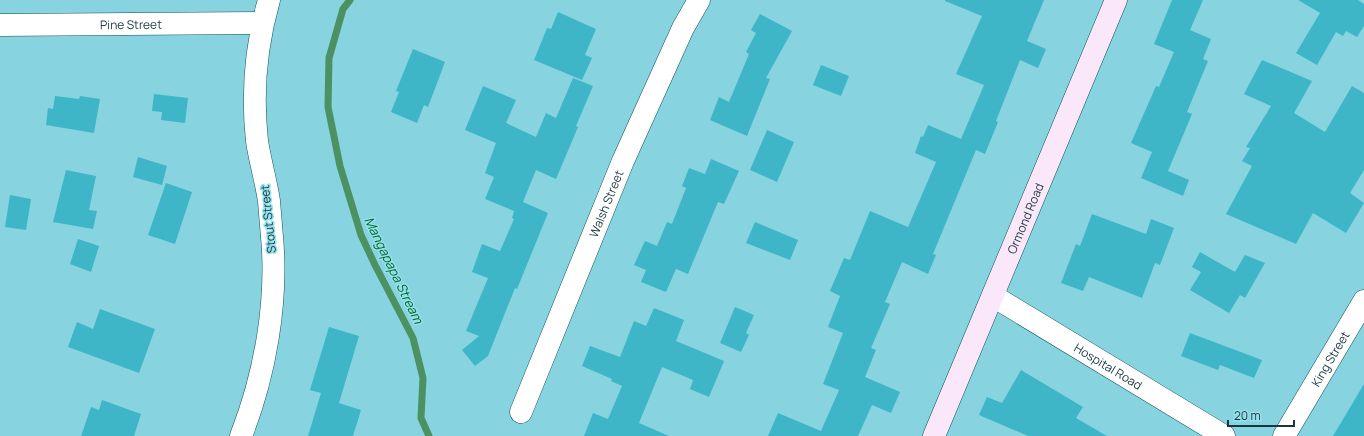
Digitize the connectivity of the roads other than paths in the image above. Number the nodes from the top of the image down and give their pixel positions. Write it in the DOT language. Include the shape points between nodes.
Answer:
graph roads {
  1 [pos="270,0"];
  2 [pos="699,0"];
  3 [pos="1116,0"];
  4 [pos="262,23"];
  5 [pos="0,25"];
  6 [pos="993,296"];
  7 [pos="1364,302"];
  8 [pos="521,412"];
  9 [pos="241,436"];
  10 [pos="934,436"];
  11 [pos="1224,436"];
  12 [pos="1284,436"];
  1 -- 4 [label="street, Stout Street"];
  2 -- 8 [label="street, Walsh Street" via="683,28 623,161"];
  3 -- 6 [label="main road, Ormond Road"];
  4 -- 5 [label="street, Pine Street"];
  4 -- 9 [label="street, Stout Street" via="255,108 257,141 269,200 273,282 270,325 262,371"];
  6 -- 10 [label="main road, Ormond Road"];
  6 -- 11 [label="street, Hospital Road"];
  7 -- 12 [label="street, King Street"];
}
